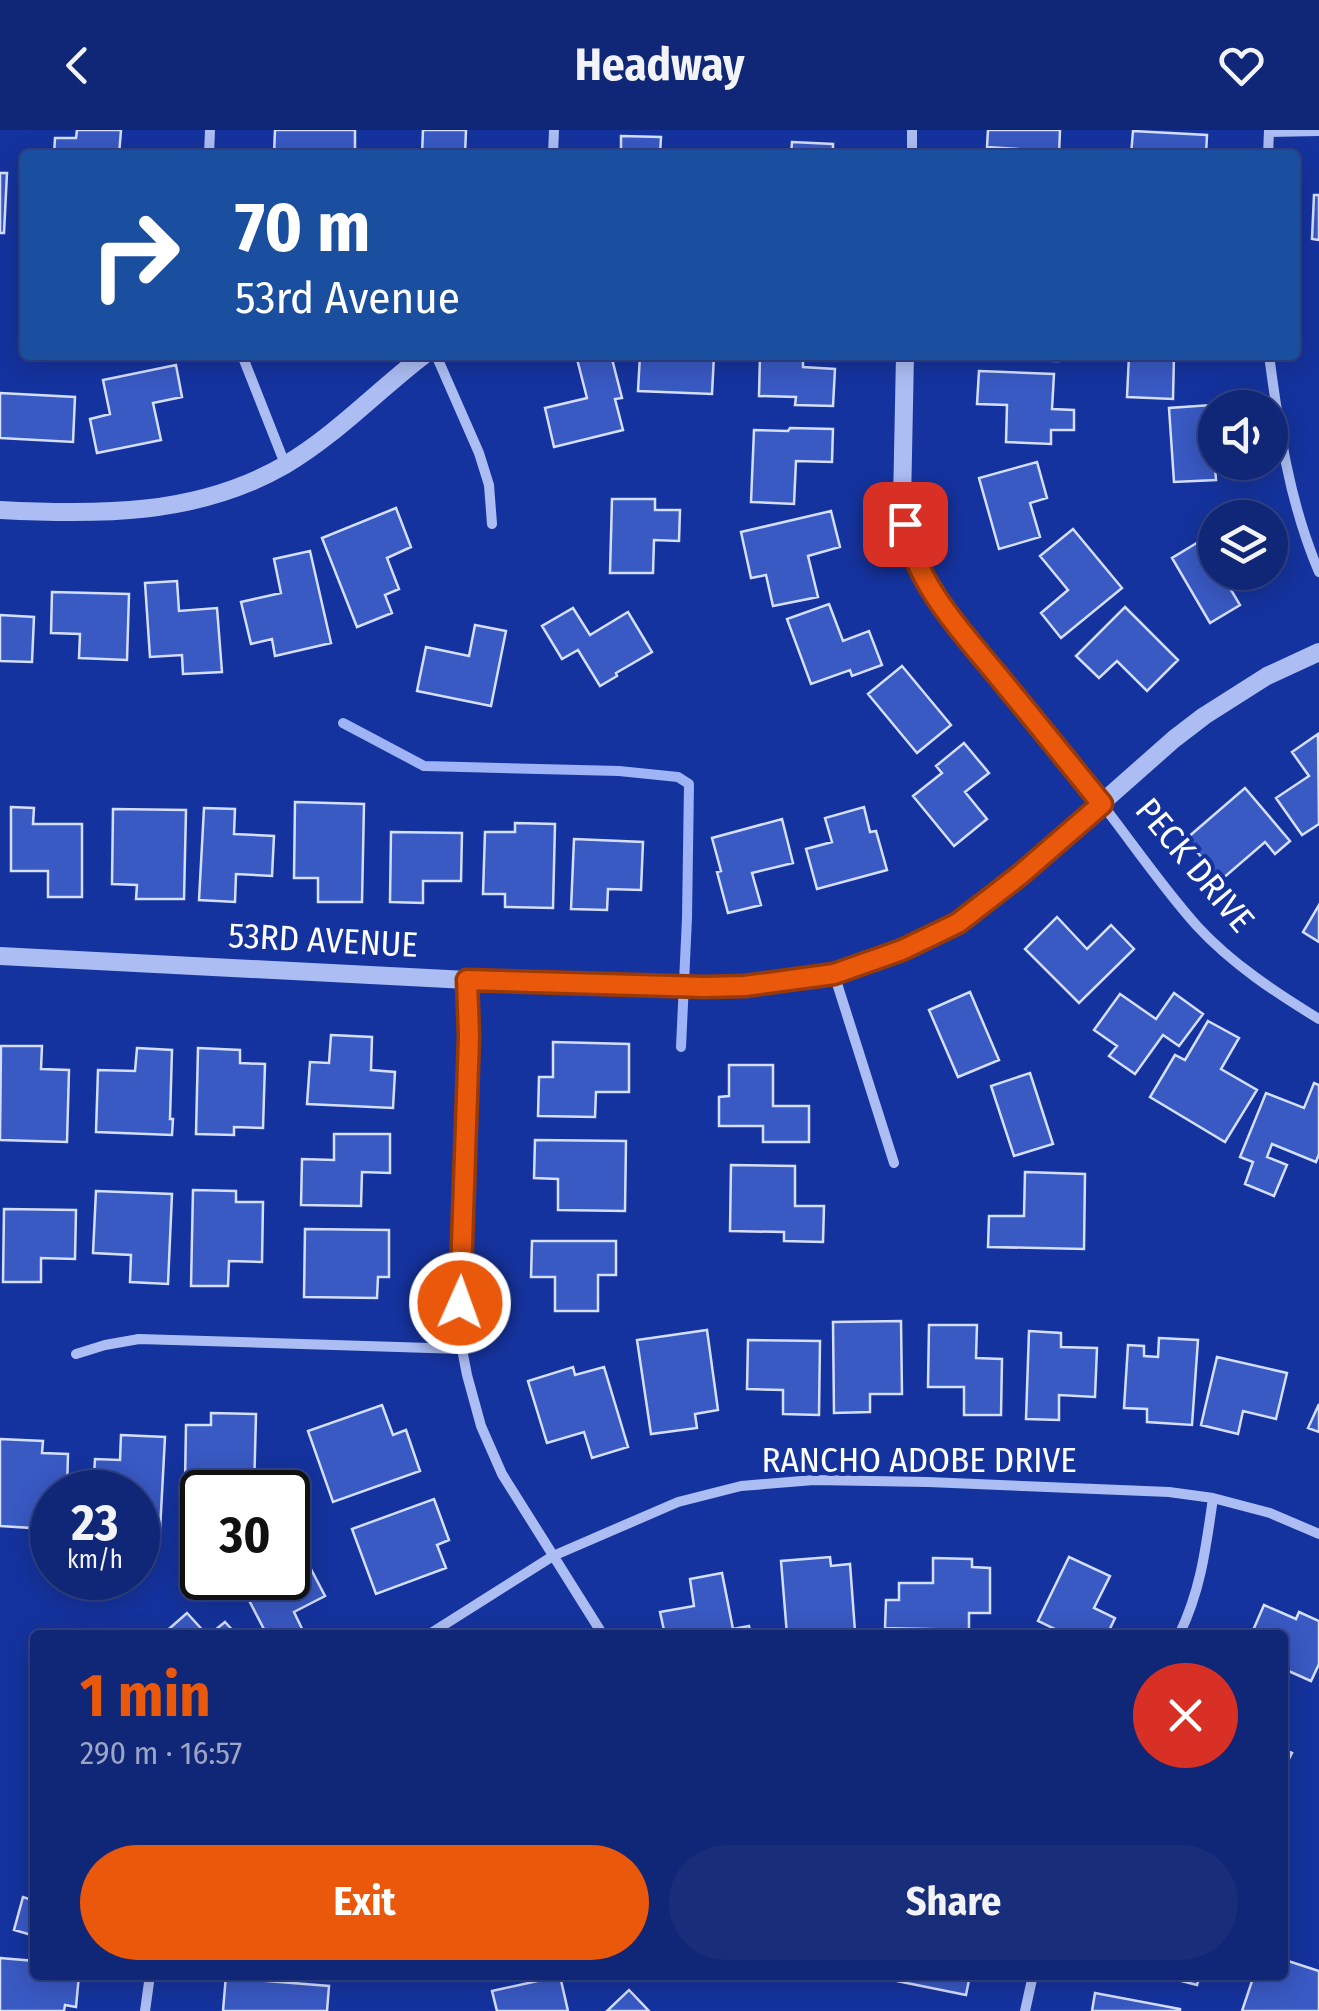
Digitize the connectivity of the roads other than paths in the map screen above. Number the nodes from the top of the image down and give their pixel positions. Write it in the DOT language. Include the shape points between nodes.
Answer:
graph roads {
  1 [pos="1269,131"];
  2 [pos="1319,132"];
  3 [pos="244,360"];
  4 [pos="418,360"];
  5 [pos="438,360"];
  6 [pos="905,360"];
  7 [pos="1270,360"];
  8 [pos="286,464"];
  9 [pos="0,510"];
  10 [pos="492,524"];
  11 [pos="1319,572"];
  12 [pos="1319,652"];
  13 [pos="1102,804"];
  14 [pos="0,956"];
  15 [pos="834,974"];
  16 [pos="467,980"];
  17 [pos="1319,1019"];
  18 [pos="894,1163"];
  19 [pos="462,1348"];
  20 [pos="76,1354"];
  21 [pos="1214,1498"];
  22 [pos="1319,1534"];
  23 [pos="552,1556"];
  24 [pos="436,1630"];
  25 [pos="600,1630"];
  26 [pos="1182,1630"];
  27 [pos="149,1980"];
  28 [pos="1032,1980"];
  29 [pos="145,2011"];
  30 [pos="1024,2011"];
  1 -- 2 [label="street"];
  3 -- 8 [label="street"];
  4 -- 8 [label="street"];
  5 -- 10 [label="street" via="489,484"];
  6 -- 13 [label="street, PECK DRIVE" via="902,502 909,546 949,614"];
  7 -- 11 [label="street" via="1302,533"];
  8 -- 9 [label="street" via="220,492 150,509"];
  12 -- 13 [label="street, 53RD AVENUE" via="1204,716"];
  13 -- 15 [label="street, 53RD AVENUE" via="958,923"];
  13 -- 17 [label="street, PECK DRIVE" via="1198,926 1246,972"];
  14 -- 16 [label="street, 53RD AVENUE"];
  15 -- 16 [label="street, 53RD AVENUE" via="745,986"];
  15 -- 18 [label="street"];
  16 -- 19 [label="street"];
  19 -- 20 [label="street" via="139,1340"];
  19 -- 23 [label="street" via="488,1442"];
  21 -- 22 [label="street, RANCHO ADOBE DRIVE"];
  21 -- 23 [label="street, RANCHO ADOBE DRIVE" via="796,1481 678,1502"];
  21 -- 26 [label="street" via="1201,1576"];
  23 -- 24 [label="street, RANCHO ADOBE DRIVE"];
  23 -- 25 [label="street"];
  27 -- 29 [label="street"];
  28 -- 30 [label="street"];
}
